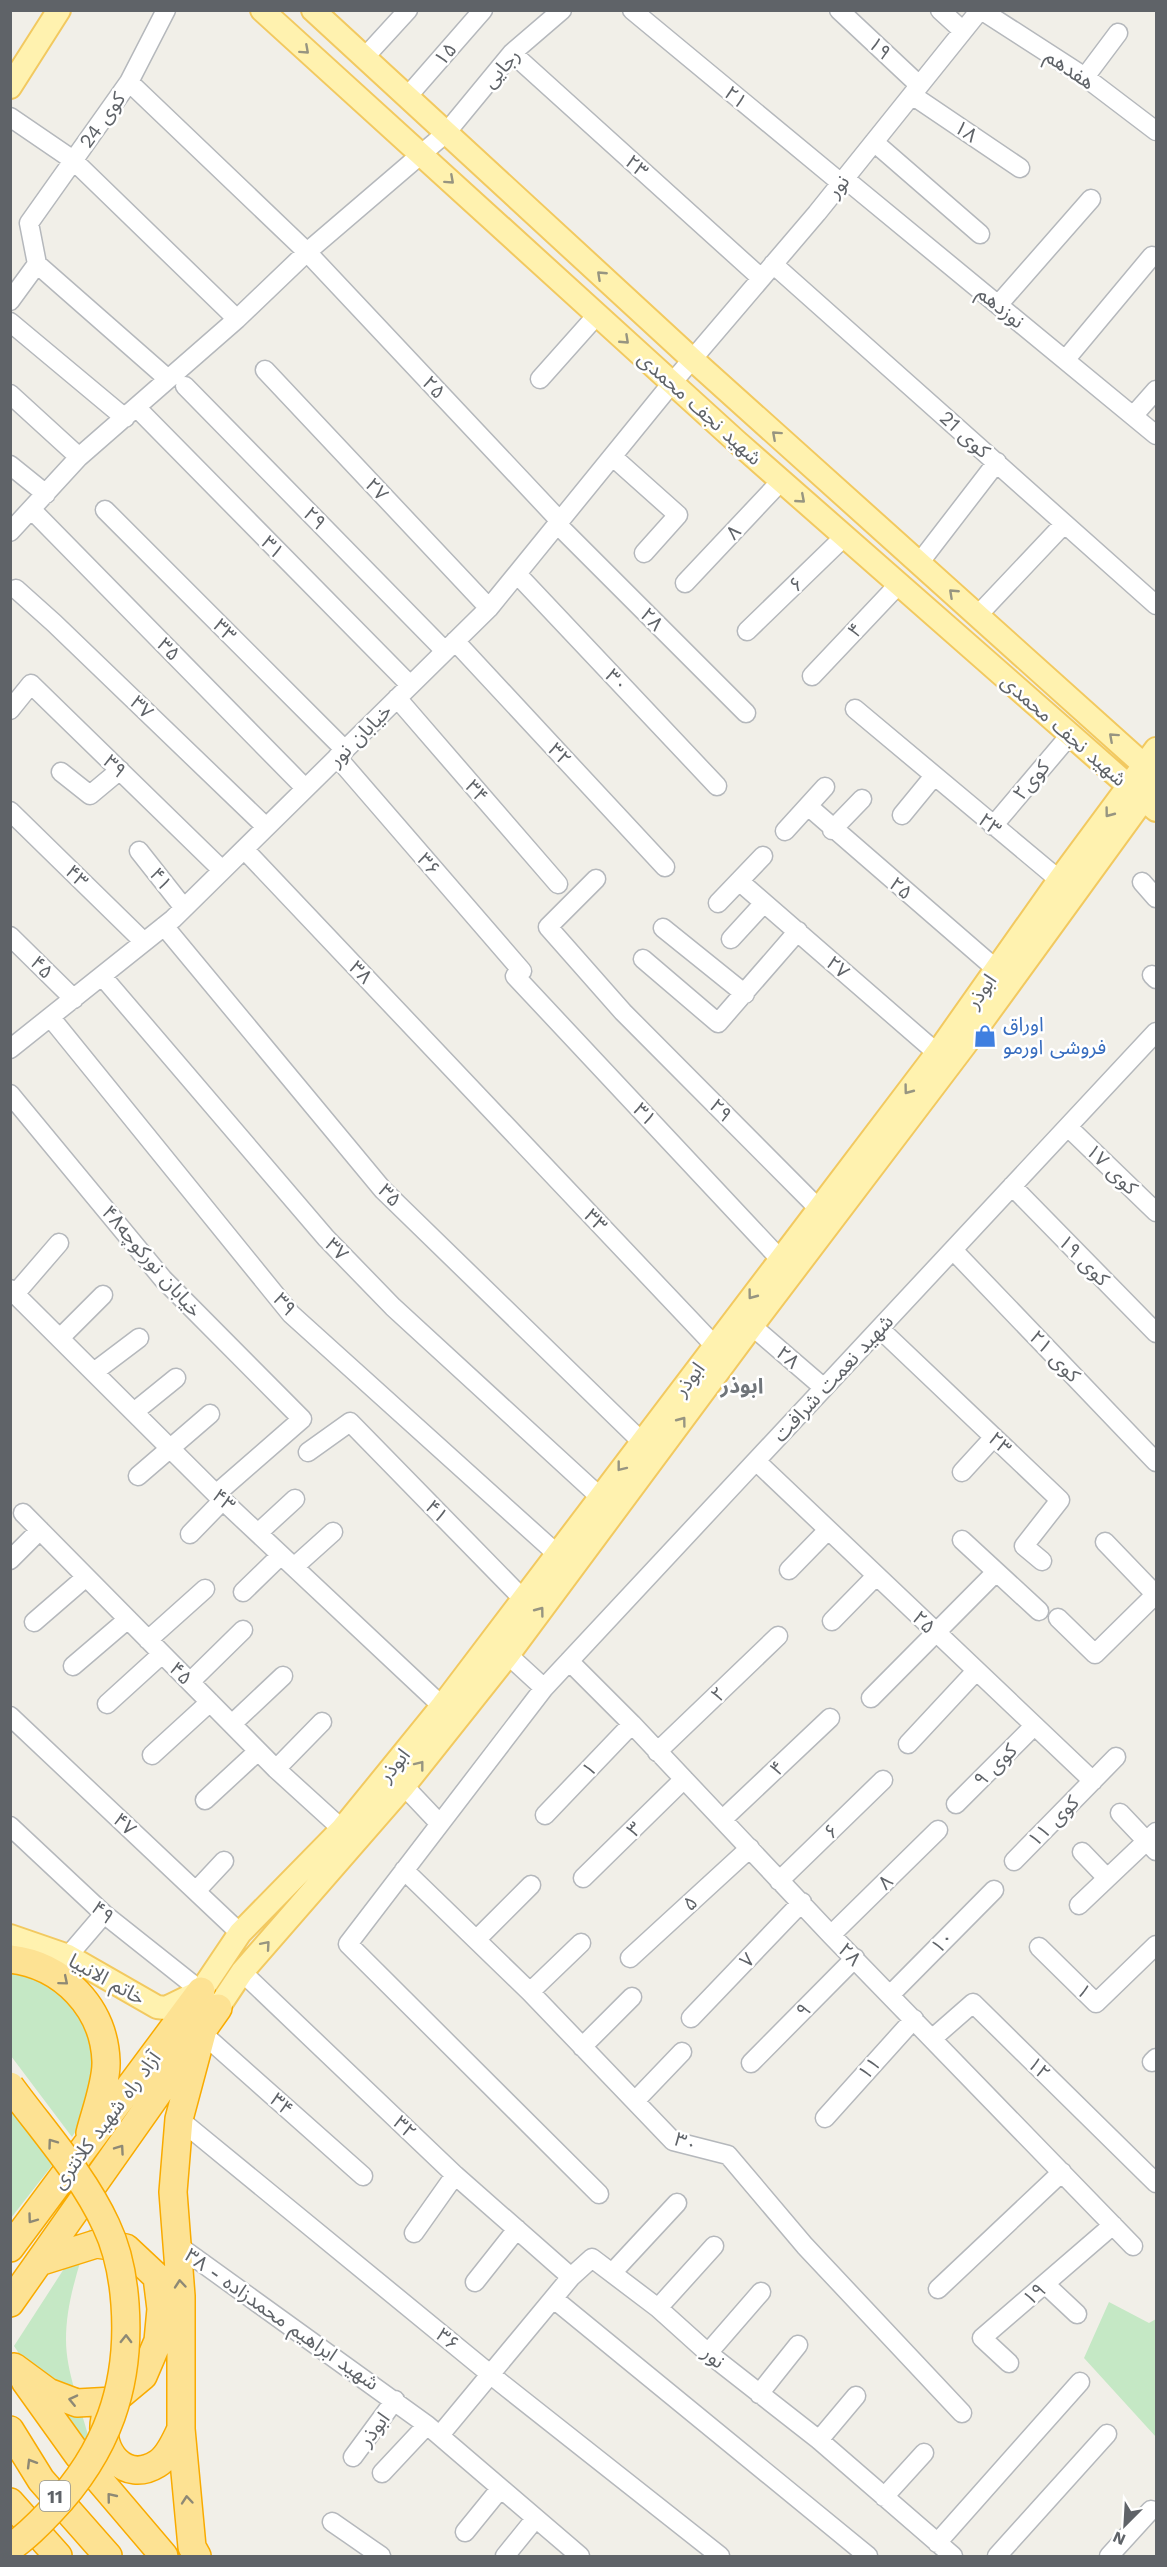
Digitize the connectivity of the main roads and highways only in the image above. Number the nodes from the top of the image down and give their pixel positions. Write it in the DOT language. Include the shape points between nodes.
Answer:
graph roads {
  1 [pos="59,10"];
  2 [pos="262,10"];
  3 [pos="320,13"];
  4 [pos="10,87"];
  5 [pos="920,562"];
  6 [pos="899,584"];
  7 [pos="1149,781"];
  8 [pos="1067,886"];
  9 [pos="958,1039"];
  10 [pos="10,1936"];
  11 [pos="10,1959"];
  12 [pos="210,2000"];
  13 [pos="202,2033"];
  14 [pos="10,2086"];
  15 [pos="85,2148"];
  16 [pos="10,2248"];
  17 [pos="42,2261"];
  18 [pos="10,2303"];
  19 [pos="12,2364"];
  20 [pos="113,2401"];
  21 [pos="181,2429"];
  22 [pos="10,2430"];
  23 [pos="10,2502"];
  24 [pos="10,2548"];
  25 [pos="58,2556"];
  26 [pos="108,2556"];
  27 [pos="164,2556"];
  28 [pos="197,2556"];
  1 -- 4 [label="main road"];
  2 -- 6 [label="main road, شهید نجف محمدی, one-way"];
  5 -- 3 [label="main road, شهید نجف محمدی, one-way" via="692,359"];
  5 -- 6 [label="main road"];
  7 -- 5 [label="main road, شهید نجف محمدی, one-way"];
  6 -- 7 [label="main road, شهید نجف محمدی" via="1070,735"];
  7 -- 8 [label="main road, ابوذر"];
  8 -- 9 [label="main road, ابوذر"];
  8 -- 9 [label="main road, ابوذر" via="996,969"];
  12 -- 9 [label="main road, ابوذر, one-way" via="242,1972 404,1786 508,1655"];
  9 -- 12 [label="main road, ابوذر, one-way" via="937,1053 442,1706 342,1829 240,1933"];
  10 -- 12 [label="main road, خاتم الانبیا" via="68,1956 157,2007"];
  11 -- 15 [label="highway, one-way" via="62,1977 91,2008 102,2035 106,2063"];
  12 -- 13 [label="highway, آزاد راه شهید کلانتری"];
  12 -- 15 [label="highway, آزاد راه شهید کلانتری"];
  17 -- 13 [label="highway, آزاد راه شهید کلانتری, one-way"];
  21 -- 13 [label="highway, one-way" via="181,2296 173,2192 179,2119"];
  24 -- 14 [label="highway, one-way, bridge" via="25,2538 76,2483 96,2452 117,2405 125,2365 126,2318 122,2270 107,2225 85,2188"];
  15 -- 16 [label="highway, آزاد راه شهید کلانتری, one-way"];
  17 -- 18 [label="highway, آزاد راه شهید کلانتری"];
  17 -- 20 [label="highway" via="96,2244 126,2248 157,2277 161,2309 158,2341 143,2376"];
  20 -- 19 [label="highway, one-way" via="76,2403 48,2392"];
  27 -- 19 [label="highway, one-way" via="78,2455"];
  20 -- 21 [label="highway" via="104,2420 104,2443 110,2456 123,2466 139,2470 158,2464 171,2450"];
  28 -- 21 [label="highway, one-way" via="192,2547"];
  26 -- 22 [label="highway, 11, one-way" via="41,2480"];
  23 -- 25 [label="highway"];
}
